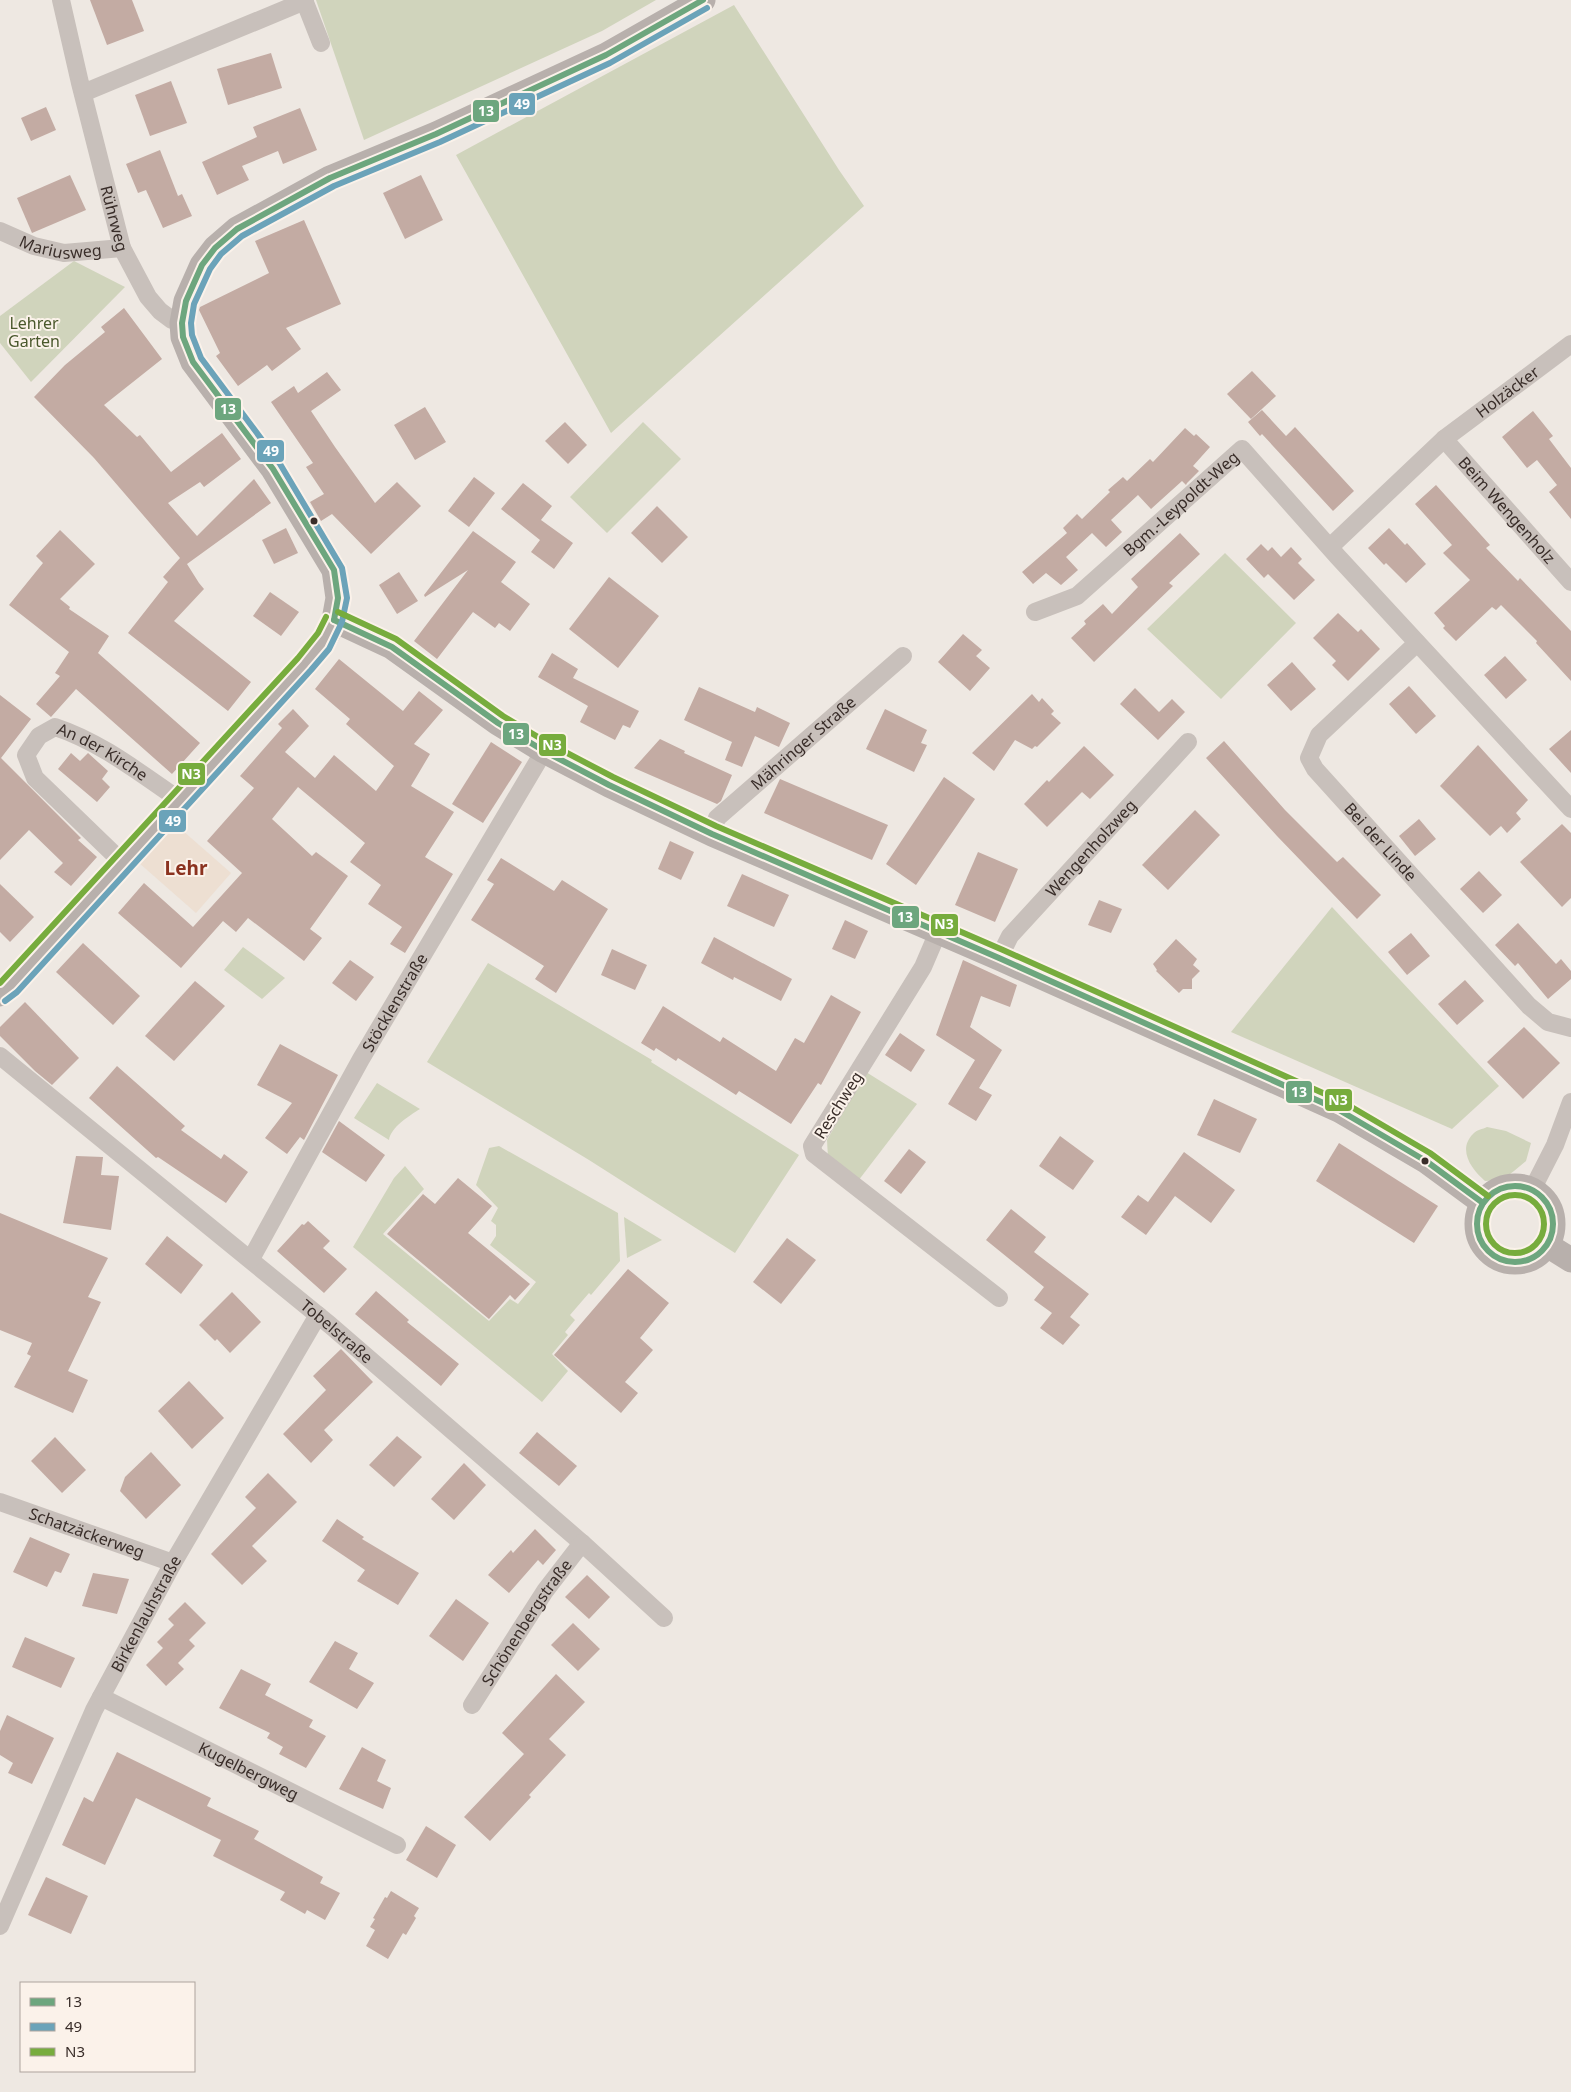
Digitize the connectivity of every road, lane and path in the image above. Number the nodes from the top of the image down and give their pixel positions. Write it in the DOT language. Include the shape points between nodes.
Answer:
graph roads {
  1 [pos="61,0"];
  2 [pos="703,0"];
  3 [pos="304,1"];
  4 [pos="321,43"];
  5 [pos="83,93"];
  6 [pos="0,230"];
  7 [pos="122,248"];
  8 [pos="182,323"];
  9 [pos="1571,344"];
  10 [pos="1444,439"];
  11 [pos="1330,547"];
  12 [pos="1571,582"];
  13 [pos="1035,612"];
  14 [pos="334,620"];
  15 [pos="1417,642"];
  16 [pos="903,656"];
  17 [pos="1188,742"];
  18 [pos="544,751"];
  19 [pos="181,801"];
  20 [pos="1571,809"];
  21 [pos="712,834"];
  22 [pos="123,862"];
  23 [pos="938,932"];
  24 [pos="999,958"];
  25 [pos="0,994"];
  26 [pos="1571,1028"];
  27 [pos="0,1056"];
  28 [pos="1571,1102"];
  29 [pos="1532,1190"];
  30 [pos="1483,1203"];
  31 [pos="1547,1245"];
  32 [pos="251,1259"];
  33 [pos="1571,1260"];
  34 [pos="999,1298"];
  35 [pos="318,1315"];
  36 [pos="0,1502"];
  37 [pos="582,1543"];
  38 [pos="174,1563"];
  39 [pos="664,1618"];
  40 [pos="101,1697"];
  41 [pos="472,1705"];
  42 [pos="397,1845"];
  43 [pos="0,1926"];
  1 -- 5 [label="street, Rührweg"];
  2 -- 8 [label="street" via="606,55 436,134 330,178 237,229 215,248 202,265 186,301"];
  3 -- 4 [label="street"];
  3 -- 5 [label="street"];
  5 -- 7 [label="street, Rührweg"];
  6 -- 7 [label="street, Mariusweg" via="34,246 64,253"];
  7 -- 8 [label="street, Rührweg" via="148,297 160,312"];
  8 -- 14 [label="street" via="183,338 192,362 272,469 334,570 338,598"];
  9 -- 10 [label="street, Holzäcker"];
  10 -- 11 [label="street"];
  10 -- 12 [label="street, Beim Wengenholz"];
  11 -- 13 [label="street, Bgm.-Leypoldt-Weg" via="1242,450 1077,596"];
  11 -- 15 [label="street, Bgm.-Leypoldt-Weg"];
  14 -- 18 [label="street" via="392,647 498,724"];
  14 -- 19 [label="street" via="316,650"];
  15 -- 20 [label="street, Bgm.-Leypoldt-Weg"];
  15 -- 26 [label="street, Bei der Linde" via="1319,735 1309,758 1315,769 1529,1006 1548,1022"];
  16 -- 21 [label="street, Mähringer Straße" via="717,818"];
  17 -- 24 [label="street, Wengenholzweg" via="1010,936"];
  18 -- 21 [label="street" via="625,794"];
  18 -- 32 [label="street, Stöcklenstraße" via="361,1059"];
  19 -- 22 [label="street"];
  19 -- 22 [label="street, An der Kirche" via="74,733 55,727 39,736 26,755 35,778"];
  21 -- 23 [label="street"];
  22 -- 25 [label="street" via="11,986"];
  23 -- 24 [label="street"];
  23 -- 34 [label="street, Reschweg" via="923,967 812,1146 814,1154"];
  24 -- 30 [label="street" via="1339,1110 1426,1161"];
  27 -- 32 [label="street, Tobelstraße"];
  28 -- 29 [label="street" via="1555,1145"];
  29 -- 30 [label="street" via="1500,1189"];
  29 -- 31 [label="street" via="1541,1196 1552,1215"];
  30 -- 31 [label="street" via="1477,1225 1479,1236 1492,1255 1515,1262 1527,1260"];
  31 -- 33 [label="street"];
  32 -- 35 [label="street, Tobelstraße"];
  35 -- 37 [label="street, Tobelstraße"];
  35 -- 38 [label="street, Birkenlauhstraße"];
  36 -- 38 [label="street, Schatzäckerweg"];
  37 -- 39 [label="street, Tobelstraße"];
  37 -- 41 [label="street, Schönenbergstraße" via="545,1591"];
  38 -- 40 [label="street, Birkenlauhstraße"];
  40 -- 42 [label="street, Kugelbergweg"];
  40 -- 43 [label="street, Birkenlauhstraße"];
}
